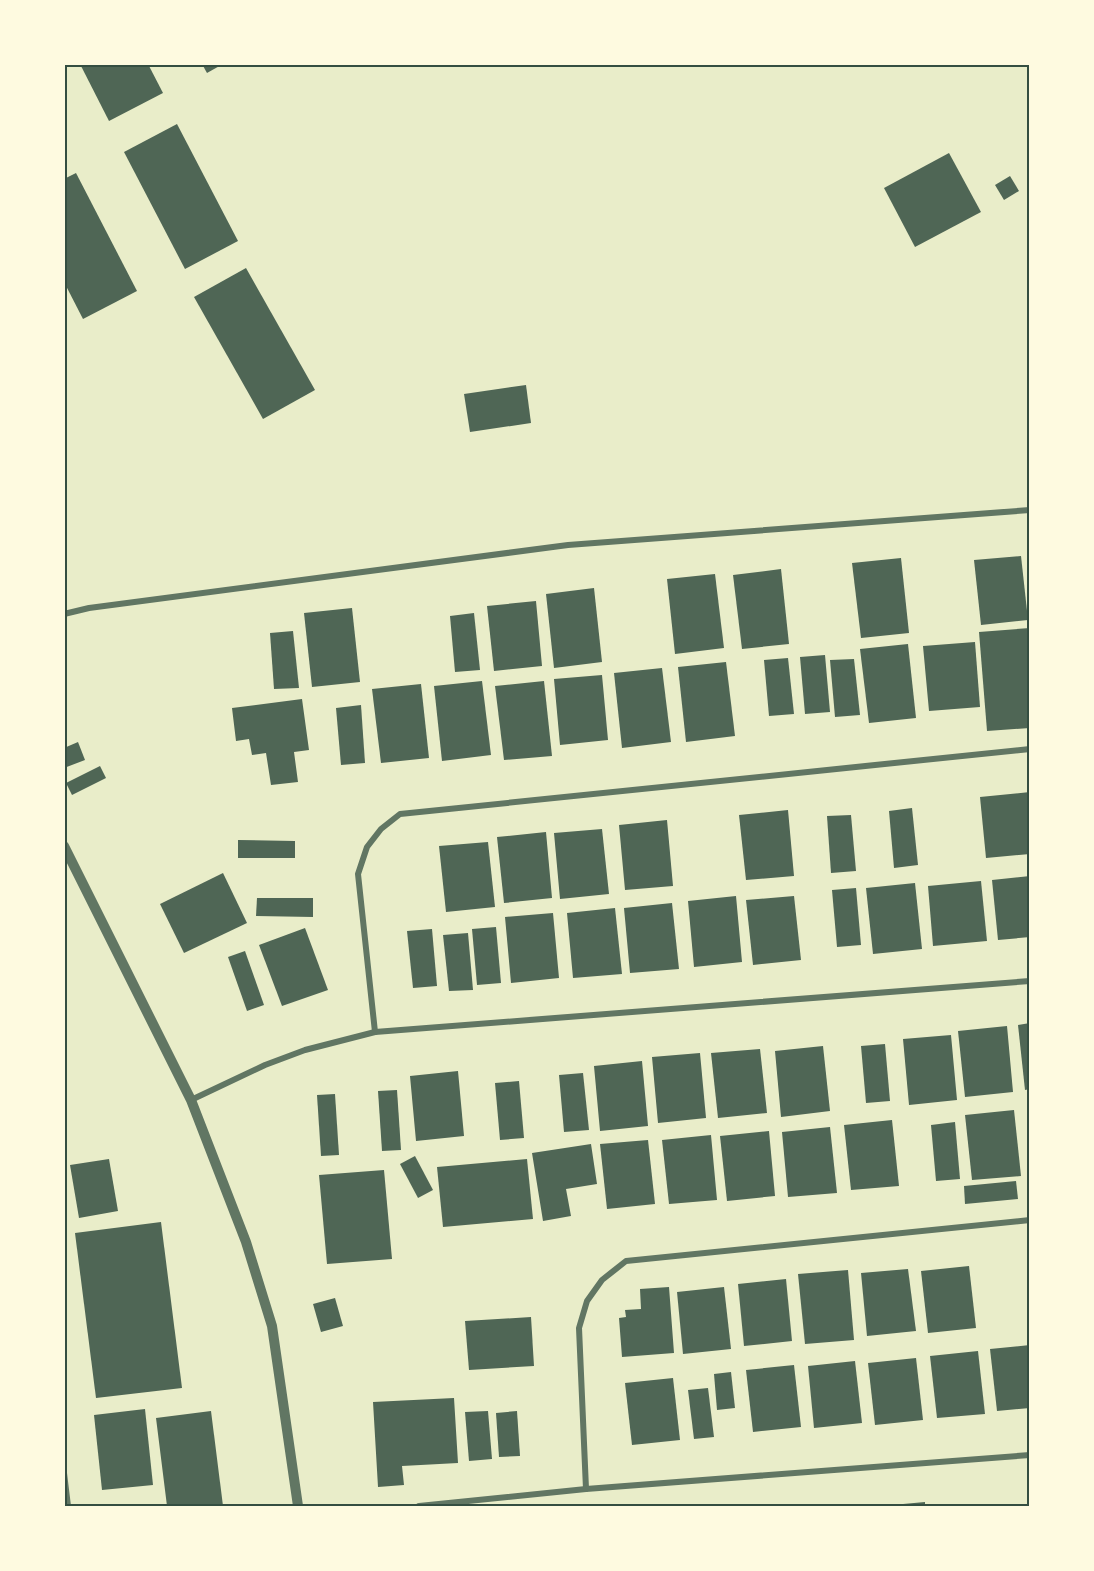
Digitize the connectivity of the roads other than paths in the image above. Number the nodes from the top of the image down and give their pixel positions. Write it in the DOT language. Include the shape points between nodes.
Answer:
graph roads {
  1 [pos="1029,510"];
  2 [pos="64,614"];
  3 [pos="1029,749"];
  4 [pos="64,846"];
  5 [pos="1029,981"];
  6 [pos="375,1032"];
  7 [pos="191,1100"];
  8 [pos="1029,1220"];
  9 [pos="1029,1455"];
  10 [pos="64,1473"];
  11 [pos="586,1490"];
  12 [pos="68,1506"];
  13 [pos="298,1506"];
  14 [pos="418,1506"];
  1 -- 2 [label="street" via="568,545 100,606"];
  3 -- 6 [label="street" via="400,814 367,847 358,874"];
  4 -- 7 [label="street"];
  5 -- 6 [label="street"];
  6 -- 7 [label="street" via="305,1050"];
  7 -- 13 [label="street" via="246,1242 272,1326"];
  8 -- 11 [label="street" via="626,1261 602,1280 587,1301 579,1328"];
  9 -- 11 [label="street"];
  10 -- 12 [label="street"];
  11 -- 14 [label="street"];
}
